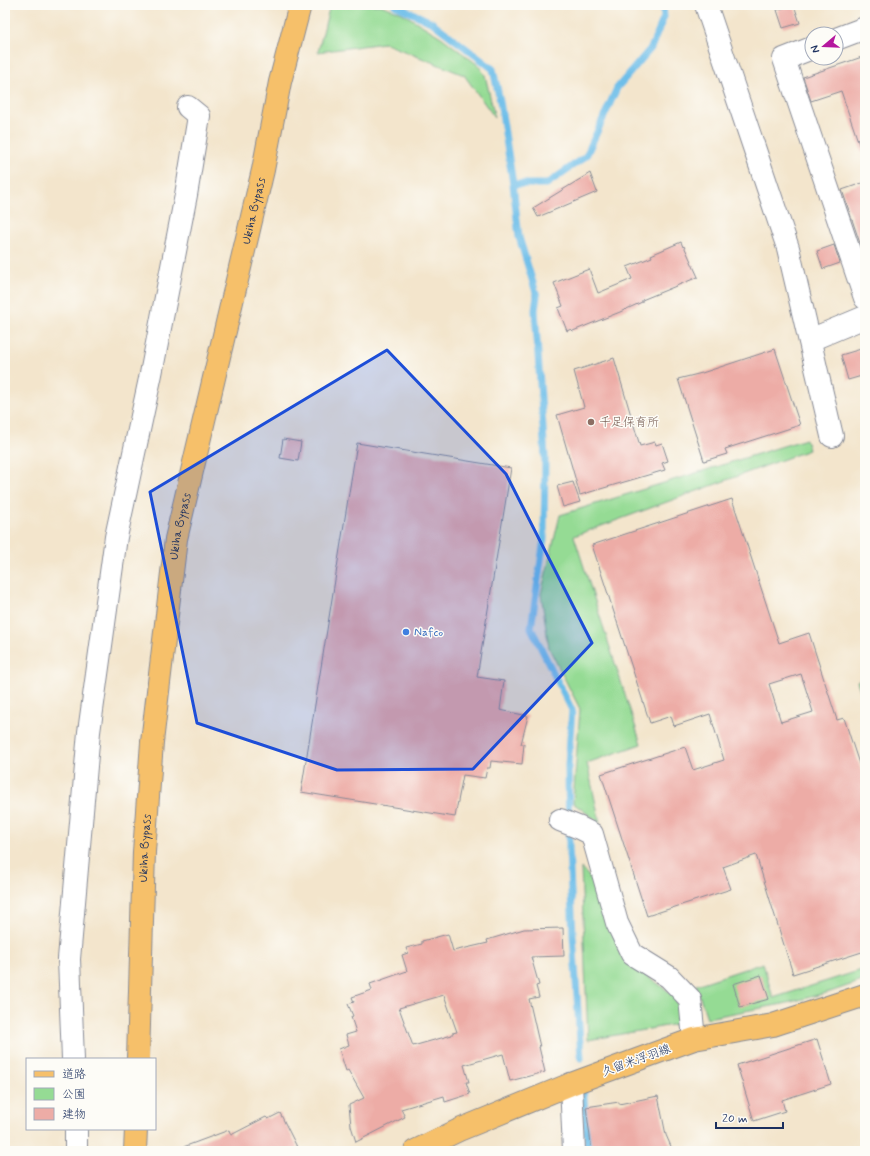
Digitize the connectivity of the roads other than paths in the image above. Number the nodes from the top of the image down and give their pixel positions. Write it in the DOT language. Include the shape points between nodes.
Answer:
graph roads {
  1 [pos="300,5"];
  2 [pos="706,5"];
  3 [pos="865,28"];
  4 [pos="844,36"];
  5 [pos="804,51"];
  6 [pos="188,107"];
  7 [pos="865,298"];
  8 [pos="865,317"];
  9 [pos="810,340"];
  10 [pos="832,436"];
  11 [pos="560,820"];
  12 [pos="865,995"];
  13 [pos="694,1040"];
  14 [pos="73,1058"];
  15 [pos="138,1058"];
  16 [pos="571,1084"];
  17 [pos="76,1130"];
  18 [pos="136,1130"];
  19 [pos="76,1151"];
  20 [pos="135,1151"];
  21 [pos="415,1151"];
  22 [pos="574,1151"];
  1 -- 15 [label="main road, Ukiha Bypass" via="280,82 264,170 176,539 152,742 144,852"];
  2 -- 9 [label="street" via="788,248"];
  3 -- 4 [label="street"];
  5 -- 7 [label="street" via="784,59"];
  6 -- 14 [label="street" via="199,116 151,374 116,537 89,732 69,959"];
  8 -- 9 [label="street"];
  9 -- 10 [label="street"];
  11 -- 13 [label="street" via="592,834 617,923 632,954 669,977 690,999"];
  12 -- 13 [label="main road, 久留米浮羽線" via="773,1025"];
  13 -- 16 [label="main road, 久留米浮羽線"];
  16 -- 21 [label="main road, 久留米浮羽線"];
  16 -- 22 [label="street"];
  17 -- 19 [label="street"];
  18 -- 20 [label="main road"];
}
